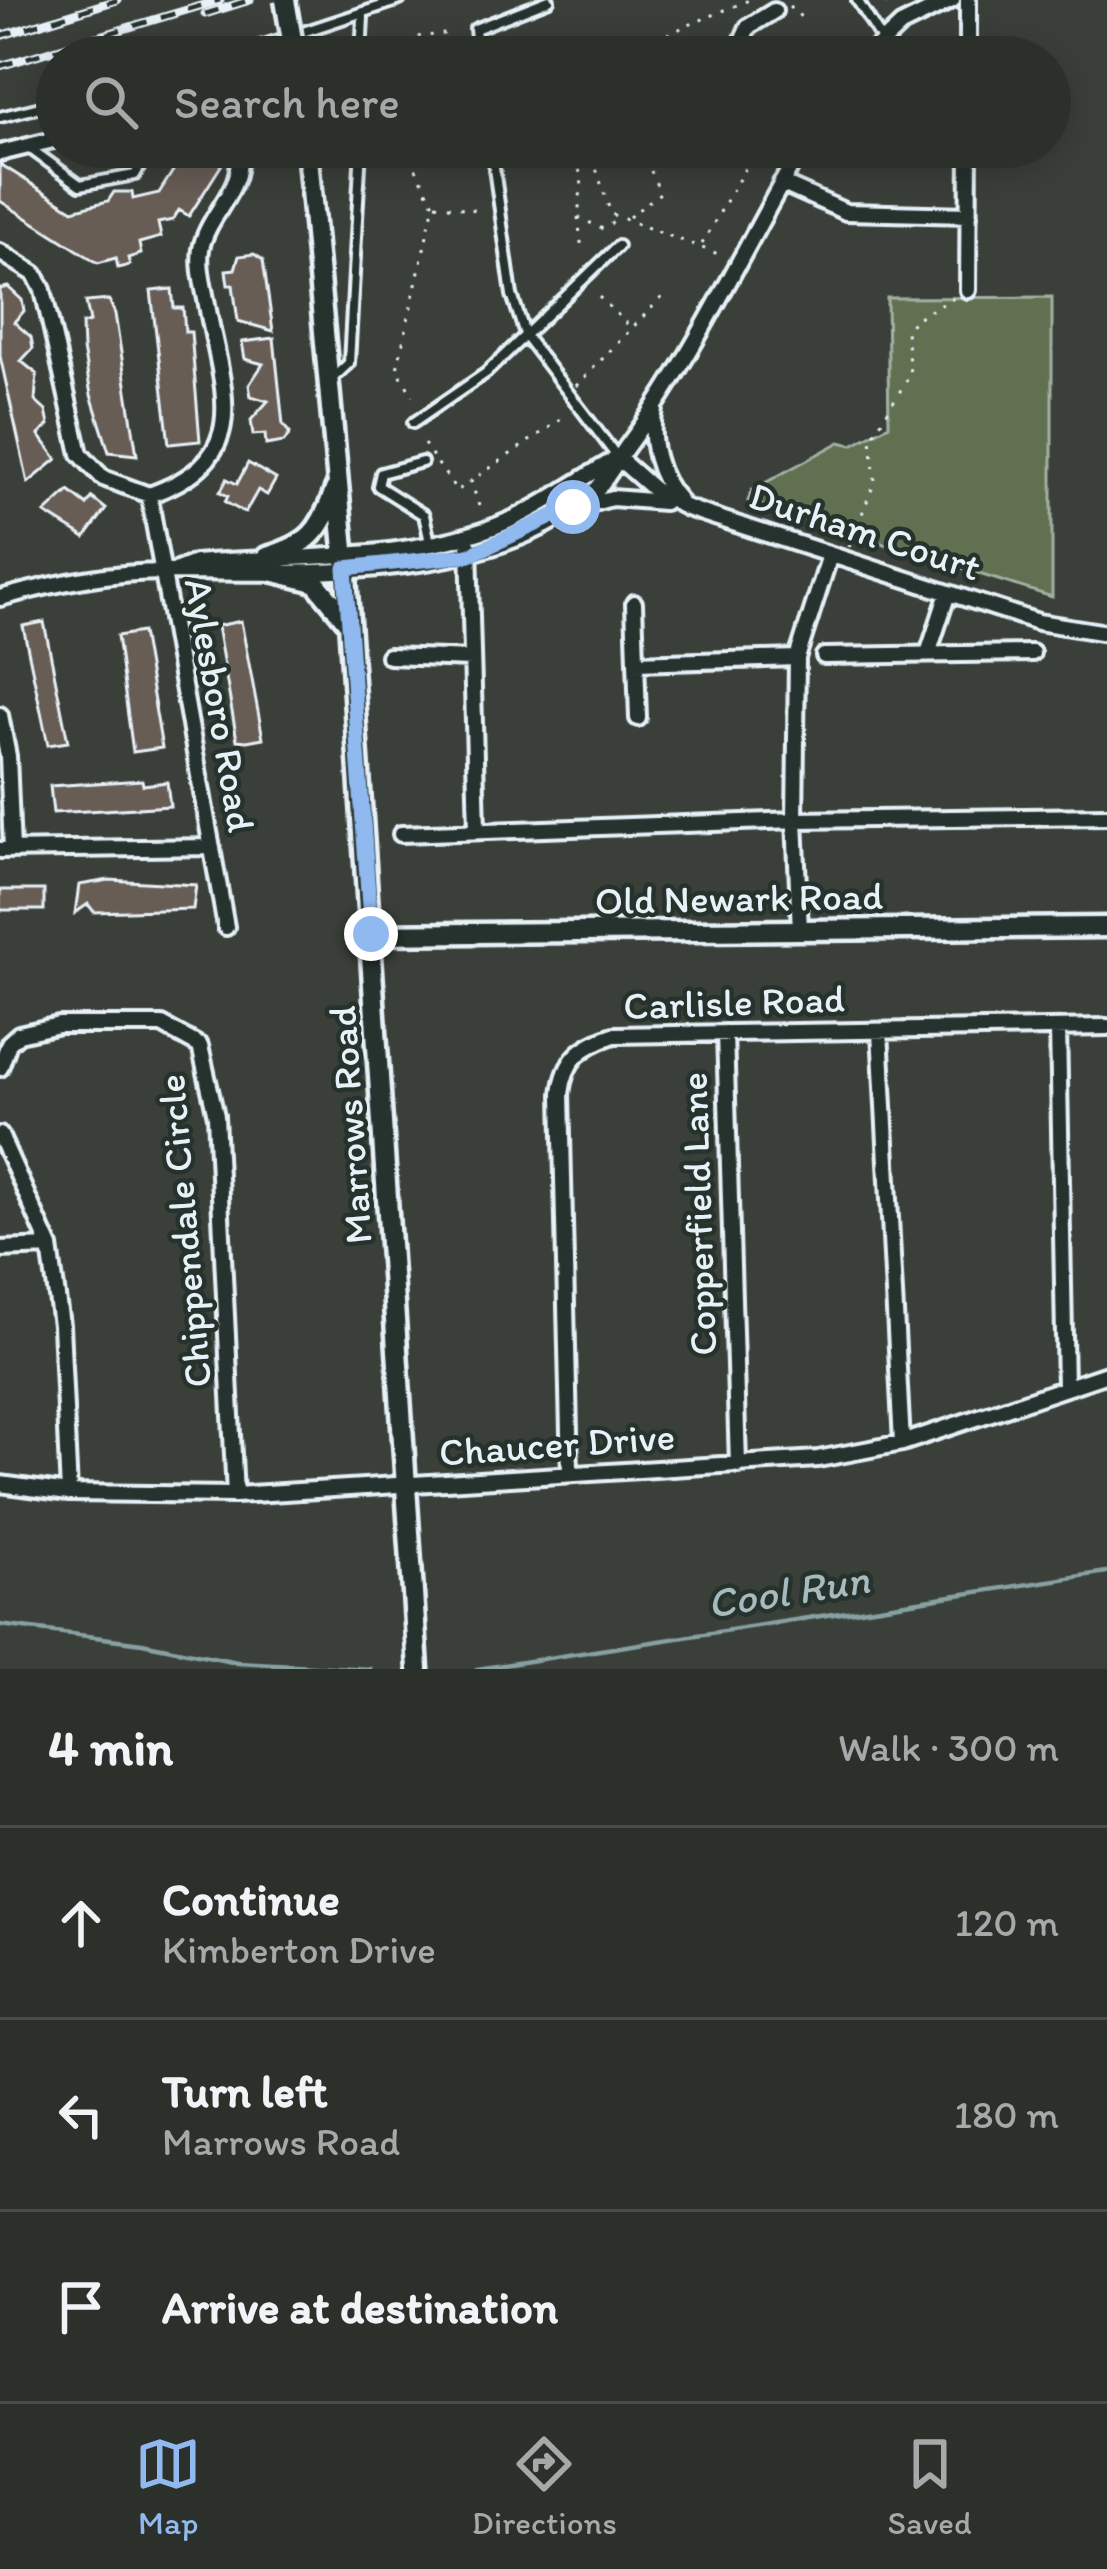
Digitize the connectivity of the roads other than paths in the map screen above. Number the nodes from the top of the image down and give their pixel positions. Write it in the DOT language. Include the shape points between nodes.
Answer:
graph roads {
  1 [pos="285,0"];
  2 [pos="400,0"];
  3 [pos="549,0"];
  4 [pos="856,0"];
  5 [pos="952,0"];
  6 [pos="968,0"];
  7 [pos="779,7"];
  8 [pos="364,15"];
  9 [pos="291,36"];
  10 [pos="296,36"];
  11 [pos="362,36"];
  12 [pos="476,36"];
  13 [pos="744,36"];
  14 [pos="880,36"];
  15 [pos="889,36"];
  16 [pos="968,36"];
  17 [pos="36,108"];
  18 [pos="0,117"];
  19 [pos="36,145"];
  20 [pos="26,147"];
  21 [pos="0,153"];
  22 [pos="36,154"];
  23 [pos="57,168"];
  24 [pos="139,168"];
  25 [pos="238,168"];
  26 [pos="309,168"];
  27 [pos="361,168"];
  28 [pos="494,168"];
  29 [pos="790,168"];
  30 [pos="969,168"];
  31 [pos="782,183"];
  32 [pos="969,215"];
  33 [pos="618,247"];
  34 [pos="0,253"];
  35 [pos="968,290"];
  36 [pos="526,337"];
  37 [pos="330,380"];
  38 [pos="656,404"];
  39 [pos="413,423"];
  40 [pos="618,458"];
  41 [pos="422,462"];
  42 [pos="338,480"];
  43 [pos="149,496"];
  44 [pos="687,508"];
  45 [pos="562,514"];
  46 [pos="467,535"];
  47 [pos="430,542"];
  48 [pos="470,555"];
  49 [pos="837,557"];
  50 [pos="345,560"];
  51 [pos="269,564"];
  52 [pos="168,572"];
  53 [pos="948,593"];
  54 [pos="0,598"];
  55 [pos="634,603"];
  56 [pos="349,623"];
  57 [pos="1107,633"];
  58 [pos="1032,653"];
  59 [pos="928,654"];
  60 [pos="389,656"];
  61 [pos="824,656"];
  62 [pos="796,658"];
  63 [pos="472,659"];
  64 [pos="636,663"];
  65 [pos="0,715"];
  66 [pos="638,718"];
  67 [pos="1107,816"];
  68 [pos="795,820"];
  69 [pos="477,829"];
  70 [pos="400,834"];
  71 [pos="212,847"];
  72 [pos="6,850"];
  73 [pos="226,927"];
  74 [pos="1107,927"];
  75 [pos="800,930"];
  76 [pos="371,934"];
  77 [pos="1107,1027"];
  78 [pos="1058,1028"];
  79 [pos="880,1031"];
  80 [pos="725,1033"];
  81 [pos="0,1068"];
  82 [pos="0,1135"];
  83 [pos="50,1247"];
  84 [pos="0,1249"];
  85 [pos="1107,1374"];
  86 [pos="1065,1387"];
  87 [pos="902,1443"];
  88 [pos="739,1465"];
  89 [pos="570,1474"];
  90 [pos="0,1484"];
  91 [pos="406,1487"];
  92 [pos="69,1493"];
  93 [pos="236,1495"];
  94 [pos="418,1663"];
  1 -- 9 [label="street, bridge"];
  2 -- 8 [label="lane"];
  3 -- 12 [label="lane" via="475,29"];
  4 -- 14 [label="lane"];
  5 -- 15 [label="street"];
  6 -- 16 [label="street"];
  7 -- 13 [label="street"];
  8 -- 10 [label="lane"];
  8 -- 11 [label="lane"];
  17 -- 18 [label="lane"];
  19 -- 20 [label="street"];
  20 -- 21 [label="street"];
  20 -- 22 [label="lane"];
  23 -- 24 [label="lane" via="80,184"];
  25 -- 43 [label="street" via="201,248 228,418 208,464"];
  26 -- 37 [label="street, Marrows Road"];
  27 -- 37 [label="lane" via="349,363"];
  28 -- 36 [label="lane"];
  29 -- 31 [label="street"];
  30 -- 32 [label="street"];
  31 -- 32 [label="street" via="846,212"];
  31 -- 38 [label="street"];
  32 -- 35 [label="street"];
  33 -- 36 [label="lane"];
  34 -- 43 [label="street" via="35,274 43,290 80,454 103,478"];
  36 -- 39 [label="lane"];
  36 -- 40 [label="lane"];
  37 -- 42 [label="street, Marrows Road"];
  38 -- 40 [label="street"];
  38 -- 44 [label="street" via="660,470"];
  40 -- 44 [label="street, Durham Court"];
  40 -- 45 [label="street" via="588,498"];
  40 -- 46 [label="street" via="509,521"];
  41 -- 47 [label="lane" via="381,472 377,485 424,514"];
  42 -- 50 [label="street, Marrows Road"];
  42 -- 51 [label="street" via="317,536"];
  43 -- 52 [label="street, Aylesboro Road"];
  44 -- 45 [label="street" via="612,498"];
  44 -- 49 [label="street, Durham Court"];
  45 -- 48 [label="street"];
  46 -- 47 [label="street"];
  46 -- 48 [label="street"];
  47 -- 50 [label="street"];
  48 -- 50 [label="street"];
  48 -- 63 [label="street"];
  49 -- 53 [label="street, Durham Court"];
  49 -- 62 [label="street"];
  50 -- 51 [label="street"];
  50 -- 56 [label="street, Marrows Road"];
  51 -- 52 [label="street" via="195,563"];
  51 -- 56 [label="street" via="315,581"];
  52 -- 54 [label="street" via="55,583"];
  52 -- 71 [label="street, Aylesboro Road"];
  53 -- 57 [label="street, Durham Court"];
  53 -- 59 [label="street"];
  55 -- 64 [label="street"];
  56 -- 76 [label="street, Marrows Road"];
  58 -- 59 [label="street"];
  59 -- 61 [label="street"];
  60 -- 63 [label="street"];
  62 -- 64 [label="street"];
  62 -- 68 [label="street"];
  63 -- 69 [label="street"];
  64 -- 66 [label="street"];
  65 -- 72 [label="street"];
  67 -- 68 [label="street"];
  68 -- 69 [label="street"];
  68 -- 75 [label="street"];
  69 -- 70 [label="street"];
  71 -- 72 [label="street"];
  71 -- 73 [label="street, Aylesboro Road"];
  74 -- 75 [label="street, Old Newark Road"];
  75 -- 76 [label="street, Old Newark Road"];
  76 -- 91 [label="street, Marrows Road"];
  77 -- 78 [label="street, Carlisle Road"];
  78 -- 79 [label="street, Carlisle Road"];
  78 -- 86 [label="street"];
  79 -- 80 [label="street, Carlisle Road"];
  79 -- 87 [label="street"];
  80 -- 88 [label="street, Copperfield Lane"];
  80 -- 89 [label="street, Carlisle Road" via="614,1035 586,1044 563,1074"];
  81 -- 93 [label="street, Chippendale Circle" via="19,1034 59,1025 162,1025 200,1046 216,1116"];
  82 -- 83 [label="street"];
  83 -- 84 [label="street"];
  83 -- 92 [label="street"];
  85 -- 86 [label="street, Chaucer Drive"];
  86 -- 87 [label="street, Chaucer Drive"];
  87 -- 88 [label="street, Chaucer Drive"];
  88 -- 89 [label="street, Chaucer Drive"];
  89 -- 91 [label="street, Chaucer Drive"];
  90 -- 92 [label="street, Chaucer Drive"];
  91 -- 93 [label="street, Chaucer Drive"];
  91 -- 94 [label="street, Marrows Road"];
  92 -- 93 [label="street, Chaucer Drive"];
}
